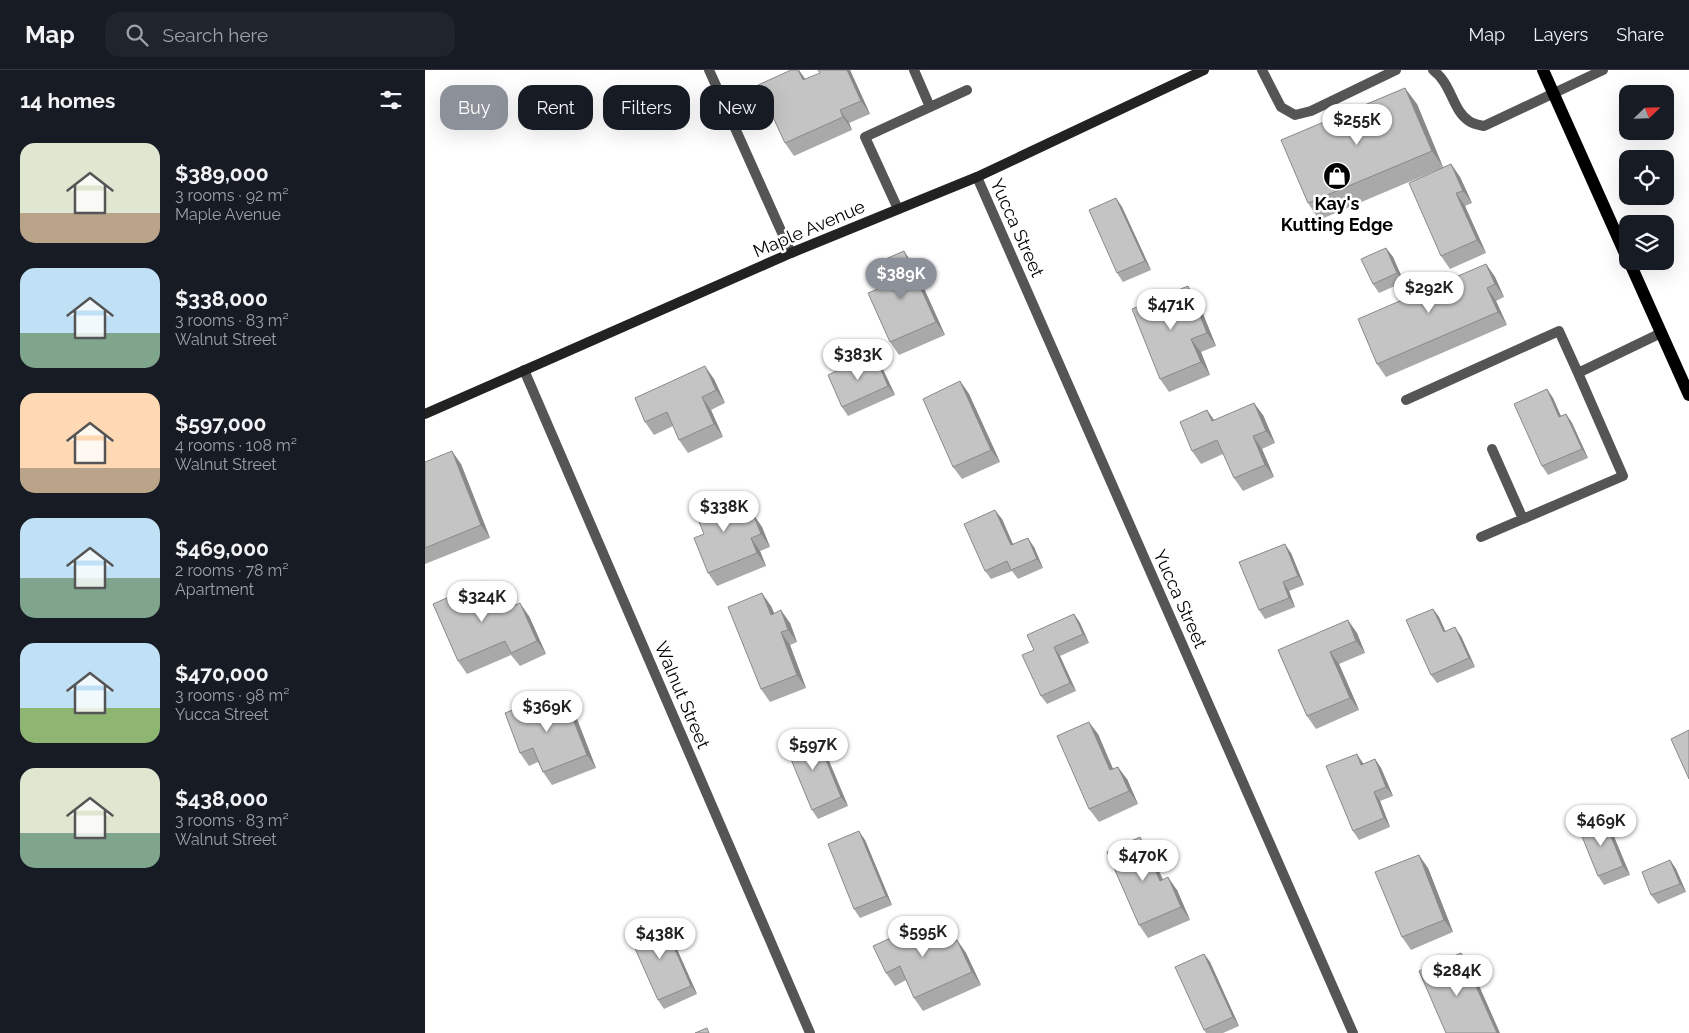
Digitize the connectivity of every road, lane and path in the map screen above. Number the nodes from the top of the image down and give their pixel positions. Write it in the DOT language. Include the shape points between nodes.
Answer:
graph roads {
  1 [pos="709,70"];
  2 [pos="914,70"];
  3 [pos="1204,70"];
  4 [pos="1262,70"];
  5 [pos="1396,70"];
  6 [pos="1433,70"];
  7 [pos="1543,70"];
  8 [pos="1603,70"];
  9 [pos="967,90"];
  10 [pos="1553,92"];
  11 [pos="930,107"];
  12 [pos="977,177"];
  13 [pos="898,209"];
  14 [pos="1619,240"];
  15 [pos="791,253"];
  16 [pos="1633,270"];
  17 [pos="1661,333"];
  18 [pos="525,370"];
  19 [pos="1578,372"];
  20 [pos="1689,395"];
  21 [pos="1405,400"];
  22 [pos="425,414"];
  23 [pos="1492,449"];
  24 [pos="1523,519"];
  25 [pos="1481,538"];
  26 [pos="810,1033"];
  27 [pos="1353,1033"];
  1 -- 15 [label="street"];
  2 -- 11 [label="street"];
  3 -- 12 [label="street, Maple Avenue"];
  4 -- 5 [label="street" via="1281,107 1295,115 1311,111"];
  6 -- 10 [label="street" via="1443,77 1459,111 1469,122 1484,126"];
  7 -- 10 [label="main road"];
  8 -- 10 [label="street"];
  9 -- 11 [label="street"];
  10 -- 14 [label="main road"];
  11 -- 13 [label="street" via="865,136"];
  12 -- 13 [label="street, Maple Avenue"];
  12 -- 27 [label="street, Yucca Street"];
  13 -- 15 [label="street, Maple Avenue"];
  15 -- 18 [label="street, Maple Avenue"];
  16 -- 17 [label="main road"];
  17 -- 19 [label="street"];
  17 -- 20 [label="main road"];
  18 -- 22 [label="street, Maple Avenue"];
  18 -- 26 [label="street, Walnut Street"];
  19 -- 21 [label="street" via="1559,330"];
  19 -- 24 [label="street" via="1623,476"];
  23 -- 24 [label="street"];
  24 -- 25 [label="street"];
}
